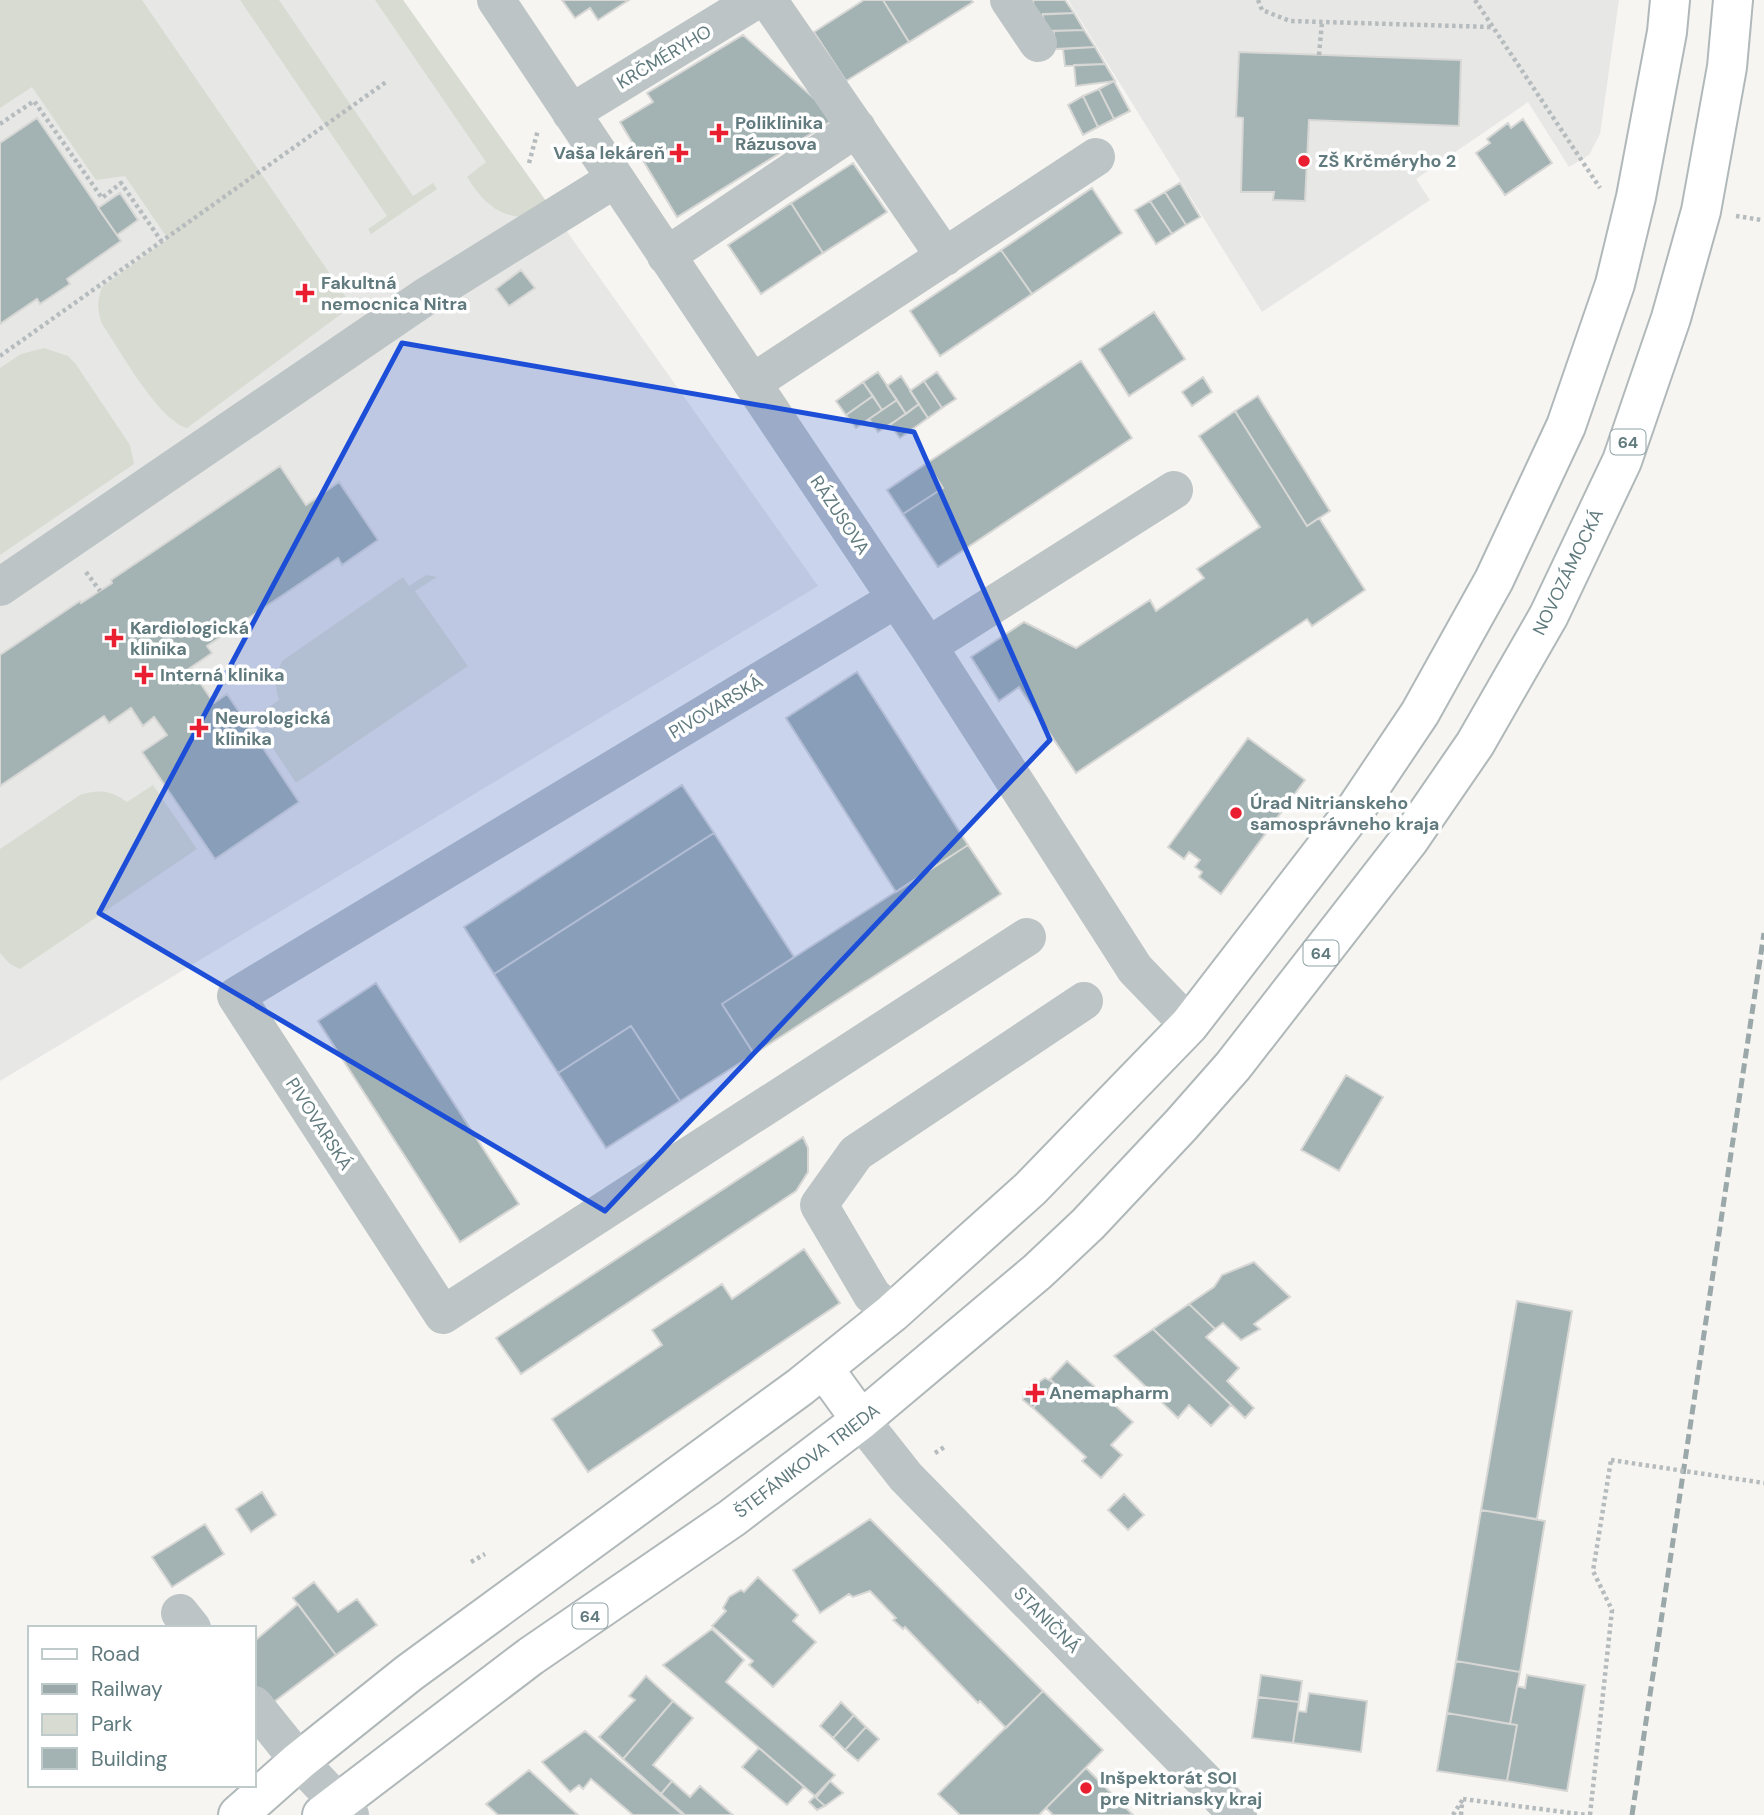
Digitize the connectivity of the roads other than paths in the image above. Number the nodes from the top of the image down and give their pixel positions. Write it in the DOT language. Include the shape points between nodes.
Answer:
graph roads {
  1 [pos="496,0"];
  2 [pos="756,0"];
  3 [pos="768,0"];
  4 [pos="1009,0"];
  5 [pos="1670,0"];
  6 [pos="1733,0"];
  7 [pos="1038,43"];
  8 [pos="571,113"];
  9 [pos="856,128"];
  10 [pos="1096,157"];
  11 [pos="615,179"];
  12 [pos="666,256"];
  13 [pos="944,257"];
  14 [pos="751,383"];
  15 [pos="1174,490"];
  16 [pos="0,587"];
  17 [pos="896,599"];
  18 [pos="928,646"];
  19 [pos="1027,937"];
  20 [pos="1084,1001"];
  21 [pos="1189,1024"];
  22 [pos="1233,1066"];
  23 [pos="892,1313"];
  24 [pos="824,1368"];
  25 [pos="861,1420"];
  26 [pos="256,1707"];
  27 [pos="299,1761"];
  28 [pos="336,1811"];
  29 [pos="238,1815"];
  30 [pos="1238,1815"];
  1 -- 8 [label="street, RÁZUSOVA"];
  2 -- 8 [label="street, KRČMÉRYHO"];
  3 -- 9 [label="street"];
  4 -- 7 [label="street"];
  5 -- 21 [label="main road" via="1636,197 1615,284 1566,426 1494,580 1420,713 1357,807"];
  6 -- 22 [label="main road, NOVOZÁMOCKÁ / 64" via="1727,66 1701,211 1671,318 1622,461 1549,615 1475,744 1409,840"];
  8 -- 11 [label="street, RÁZUSOVA"];
  9 -- 12 [label="street"];
  9 -- 13 [label="street"];
  10 -- 13 [label="street"];
  11 -- 12 [label="street, RÁZUSOVA"];
  11 -- 16 [label="street" via="425,297"];
  12 -- 14 [label="street, RÁZUSOVA"];
  13 -- 14 [label="street"];
  14 -- 17 [label="street, RÁZUSOVA"];
  15 -- 18 [label="street"];
  17 -- 18 [label="street, RÁZUSOVA"];
  17 -- 19 [label="street, PIVOVARSKÁ" via="236,996 443,1315"];
  18 -- 21 [label="street, RÁZUSOVA" via="1139,976"];
  20 -- 23 [label="street" via="856,1153 819,1205 872,1295"];
  21 -- 22 [label="main road"];
  21 -- 23 [label="main road" via="1031,1188"];
  22 -- 25 [label="main road, ŠTEFÁNIKOVA TRIEDA / 64" via="1088,1224"];
  23 -- 24 [label="main road"];
  24 -- 25 [label="main road"];
  24 -- 27 [label="main road" via="409,1673"];
  25 -- 28 [label="main road, ŠTEFÁNIKOVA TRIEDA / 64" via="732,1518 531,1656"];
  25 -- 30 [label="street, STANIČNÁ" via="906,1478"];
  26 -- 27 [label="street, ŠTEFÁNIKOVA TRIEDA"];
  27 -- 28 [label="street, ŠTEFÁNIKOVA TRIEDA"];
  27 -- 29 [label="main road"];
}
